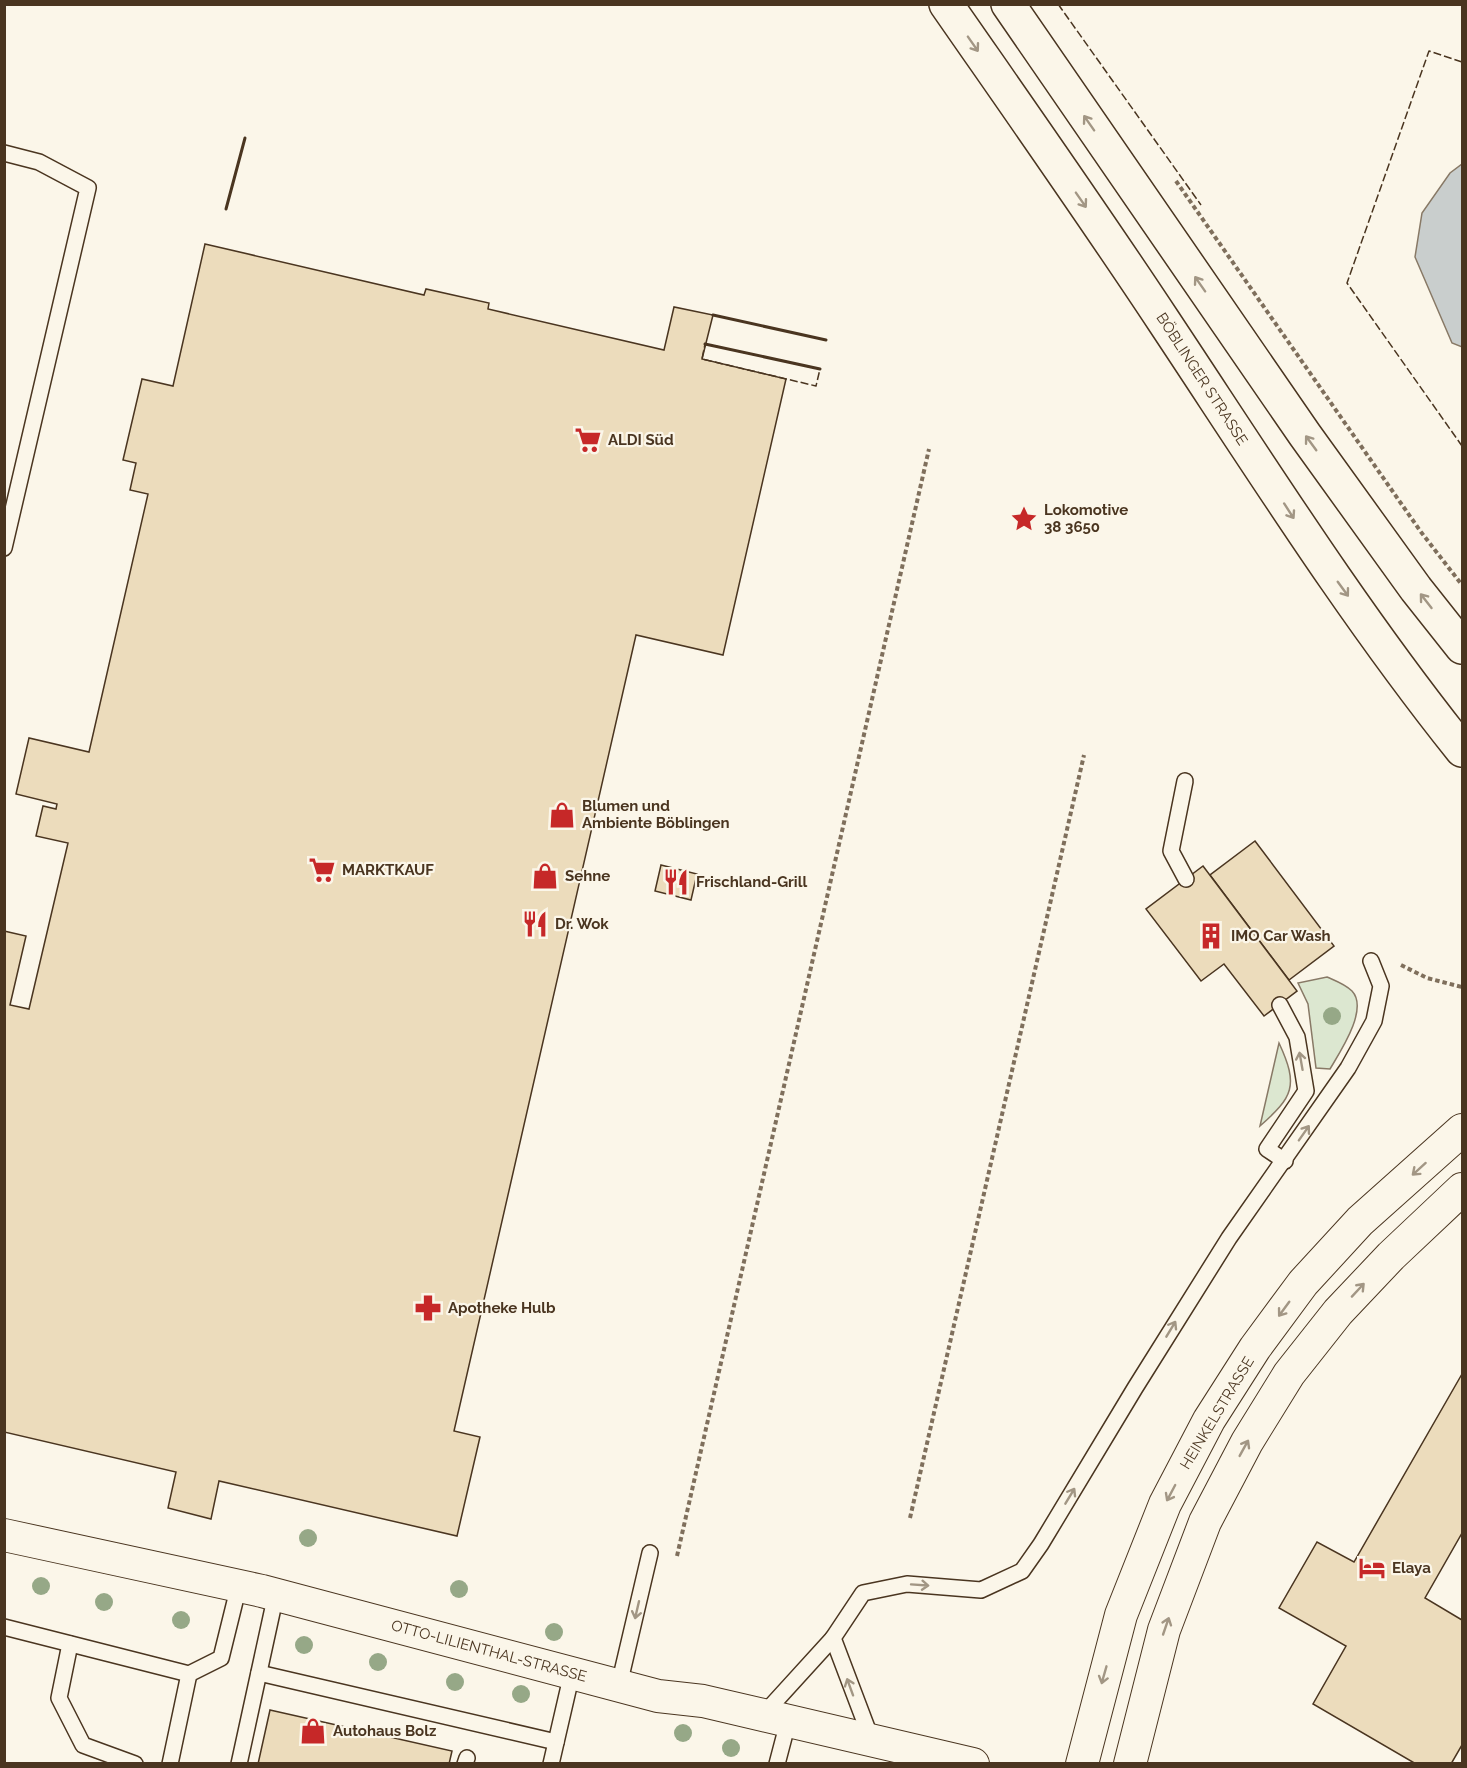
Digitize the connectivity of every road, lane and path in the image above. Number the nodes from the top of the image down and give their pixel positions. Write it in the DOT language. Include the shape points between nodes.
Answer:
graph roads {
  1 [pos="946,4"];
  2 [pos="1008,4"];
  3 [pos="4,153"];
  4 [pos="1174,180"];
  5 [pos="929,449"];
  6 [pos="4,548"];
  7 [pos="1462,585"];
  8 [pos="1462,647"];
  9 [pos="1462,750"];
  10 [pos="1084,755"];
  11 [pos="1185,781"];
  12 [pos="1186,879"];
  13 [pos="1371,961"];
  14 [pos="1398,964"];
  15 [pos="1462,987"];
  16 [pos="1280,1005"];
  17 [pos="1462,1130"];
  18 [pos="1285,1161"];
  19 [pos="1462,1189"];
  20 [pos="910,1518"];
  21 [pos="4,1535"];
  22 [pos="650,1553"];
  23 [pos="676,1558"];
  24 [pos="239,1585"];
  25 [pos="276,1594"];
  26 [pos="4,1627"];
  27 [pos="833,1638"];
  28 [pos="70,1644"];
  29 [pos="259,1673"];
  30 [pos="572,1673"];
  31 [pos="189,1674"];
  32 [pos="619,1685"];
  33 [pos="775,1719"];
  34 [pos="872,1741"];
  35 [pos="556,1742"];
  36 [pos="135,1764"];
  37 [pos="170,1764"];
  38 [pos="239,1764"];
  39 [pos="551,1764"];
  40 [pos="777,1764"];
  41 [pos="973,1764"];
  42 [pos="1082,1764"];
  43 [pos="1130,1764"];
  1 -- 9 [label="main road, BÖBLINGER STRASSE, one-way" via="1141,286 1309,542"];
  8 -- 2 [label="main road, one-way" via="1305,435"];
  3 -- 6 [label="lane" via="39,162 88,188"];
  4 -- 7 [label="path"];
  5 -- 23 [label="path"];
  10 -- 20 [label="path"];
  11 -- 12 [label="lane" via="1171,851"];
  18 -- 13 [label="lane, one-way" via="1348,1068 1374,1021 1381,986"];
  14 -- 15 [label="path" via="1427,978"];
  18 -- 16 [label="lane, one-way" via="1267,1149 1306,1091 1297,1037"];
  17 -- 42 [label="street, HEINKELSTRASSE, one-way" via="1360,1221 1303,1283 1209,1420 1165,1504 1121,1615"];
  27 -- 18 [label="lane, one-way" via="863,1593 907,1584 981,1590 1022,1570 1222,1247"];
  43 -- 19 [label="street, one-way" via="1164,1630 1205,1522 1247,1442 1289,1374 1338,1312"];
  21 -- 24 [label="street, OTTO-LILIENTHAL-STRASSE"];
  22 -- 32 [label="lane, one-way"];
  24 -- 25 [label="street, OTTO-LILIENTHAL-STRASSE"];
  24 -- 31 [label="lane" via="221,1658"];
  25 -- 29 [label="lane"];
  25 -- 30 [label="street, OTTO-LILIENTHAL-STRASSE"];
  26 -- 28 [label="lane"];
  27 -- 33 [label="lane"];
  34 -- 27 [label="lane, one-way"];
  28 -- 31 [label="lane"];
  28 -- 36 [label="lane" via="59,1698 83,1745"];
  29 -- 35 [label="lane"];
  29 -- 38 [label="lane"];
  30 -- 32 [label="street, OTTO-LILIENTHAL-STRASSE"];
  30 -- 35 [label="lane"];
  31 -- 37 [label="lane"];
  32 -- 33 [label="street, OTTO-LILIENTHAL-STRASSE"];
  33 -- 34 [label="street, OTTO-LILIENTHAL-STRASSE"];
  33 -- 40 [label="lane"];
  34 -- 41 [label="street, OTTO-LILIENTHAL-STRASSE"];
  35 -- 39 [label="lane"];
}
